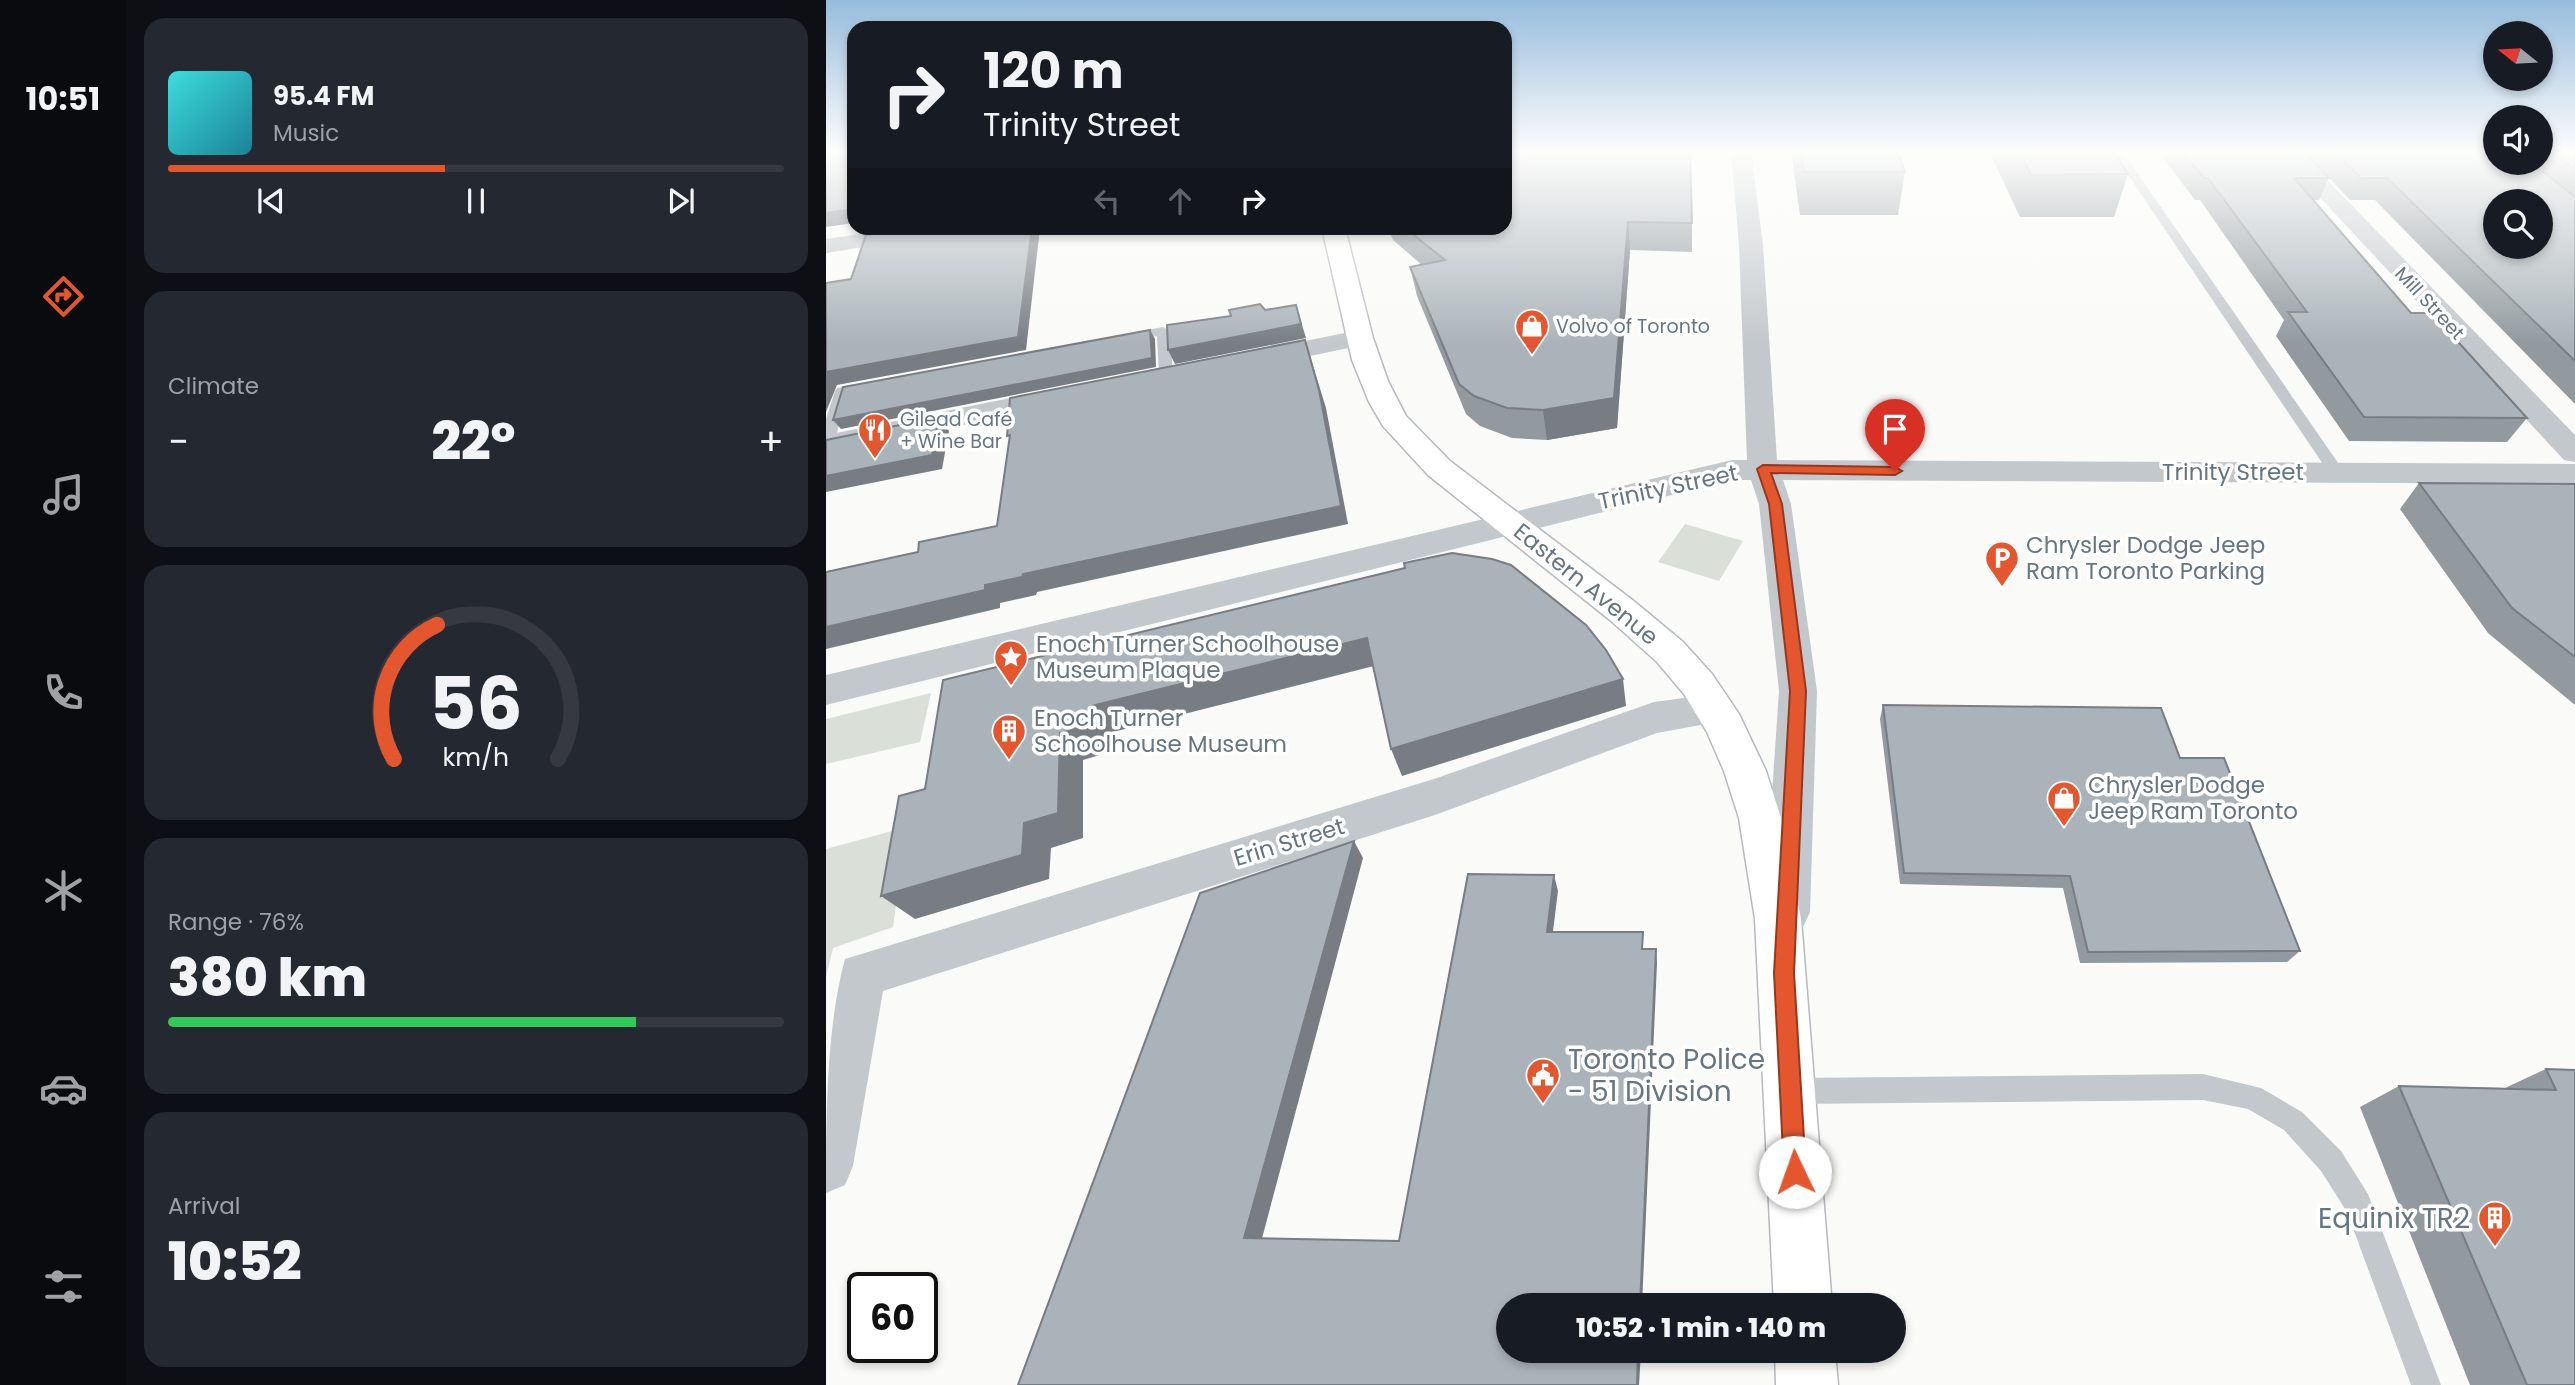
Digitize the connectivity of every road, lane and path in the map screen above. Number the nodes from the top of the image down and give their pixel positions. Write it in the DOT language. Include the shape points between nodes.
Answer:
graph roads {
  1 [pos="1748,216"];
  2 [pos="2161,216"];
  3 [pos="2349,216"];
  4 [pos="896,235"];
  5 [pos="1335,235"];
  6 [pos="826,246"];
  7 [pos="1359,338"];
  8 [pos="1110,341"];
  9 [pos="1231,364"];
  10 [pos="1166,376"];
  11 [pos="869,386"];
  12 [pos="1084,392"];
  13 [pos="826,443"];
  14 [pos="2575,453"];
  15 [pos="1763,469"];
  16 [pos="2337,473"];
  17 [pos="2575,474"];
  18 [pos="1510,522"];
  19 [pos="826,690"];
  20 [pos="1714,709"];
  21 [pos="1784,973"];
  22 [pos="1791,1091"];
  23 [pos="826,1166"];
  24 [pos="1802,1293"];
  25 [pos="1806,1363"];
  26 [pos="1807,1385"];
  27 [pos="2426,1385"];
  1 -- 15 [label="street"];
  2 -- 16 [label="lane"];
  3 -- 14 [label="street, Mill Street"];
  4 -- 6 [label="street"];
  5 -- 7 [label="main road, Eastern Avenue"];
  7 -- 9 [label="street"];
  7 -- 18 [label="main road, Eastern Avenue" via="1384,403 1399,425 1450,479"];
  8 -- 10 [label="lane" via="1163,331"];
  11 -- 13 [label="lane" via="842,391"];
  12 -- 13 [label="street"];
  15 -- 16 [label="street, Trinity Street"];
  15 -- 18 [label="street, Trinity Street" via="1714,473"];
  15 -- 21 [label="street" via="1775,504 1798,691"];
  16 -- 17 [label="street, Trinity Street"];
  18 -- 19 [label="street, Trinity Street"];
  18 -- 20 [label="main road, Eastern Avenue" via="1636,620 1676,658"];
  20 -- 21 [label="main road, Eastern Avenue" via="1753,790 1767,851"];
  20 -- 23 [label="street, Erin Street" via="1654,718 1435,797 862,975"];
  21 -- 22 [label="main road, Eastern Avenue"];
  22 -- 24 [label="main road, Eastern Avenue"];
  22 -- 27 [label="lane" via="2203,1087 2252,1097 2293,1121 2331,1161 2358,1204"];
  25 -- 26 [label="main road"];
}
